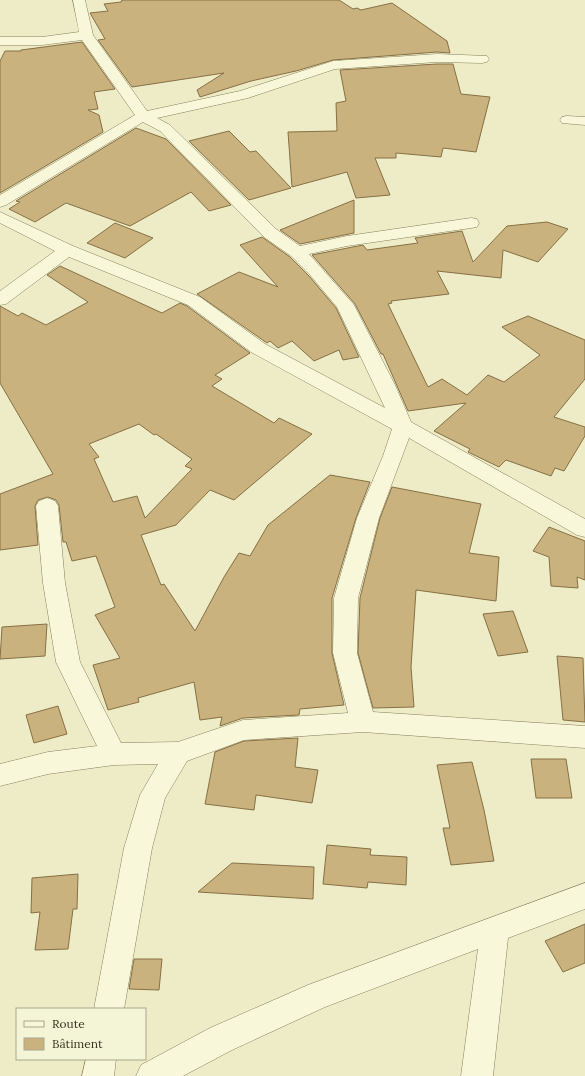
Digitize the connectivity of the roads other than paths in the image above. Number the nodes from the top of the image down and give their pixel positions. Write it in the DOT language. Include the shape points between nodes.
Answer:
graph roads {
  1 [pos="80,0"];
  2 [pos="86,35"];
  3 [pos="0,41"];
  4 [pos="482,59"];
  5 [pos="143,116"];
  6 [pos="567,120"];
  7 [pos="585,121"];
  8 [pos="0,202"];
  9 [pos="0,217"];
  10 [pos="471,223"];
  11 [pos="67,250"];
  12 [pos="297,252"];
  13 [pos="0,300"];
  14 [pos="403,426"];
  15 [pos="48,506"];
  16 [pos="585,529"];
  17 [pos="363,722"];
  18 [pos="585,737"];
  19 [pos="178,753"];
  20 [pos="114,754"];
  21 [pos="0,775"];
  22 [pos="585,896"];
  23 [pos="495,930"];
  24 [pos="109,1008"];
  25 [pos="101,1060"];
  26 [pos="98,1076"];
  27 [pos="152,1076"];
  28 [pos="477,1076"];
  1 -- 2 [label="street"];
  2 -- 3 [label="street" via="42,41"];
  2 -- 5 [label="street"];
  4 -- 5 [label="street" via="437,58 333,65 243,95"];
  5 -- 8 [label="street"];
  5 -- 12 [label="street" via="165,128 270,233"];
  6 -- 7 [label="street"];
  9 -- 11 [label="street"];
  10 -- 12 [label="street" via="347,241"];
  11 -- 13 [label="street"];
  11 -- 14 [label="street" via="194,301 258,348"];
  12 -- 14 [label="street" via="345,305"];
  14 -- 16 [label="street"];
  14 -- 17 [label="street" via="368,518 346,598 345,654"];
  15 -- 20 [label="street" via="54,583 68,662"];
  17 -- 18 [label="street"];
  17 -- 19 [label="street" via="243,730"];
  19 -- 20 [label="street"];
  19 -- 24 [label="street" via="153,795 138,848"];
  20 -- 21 [label="street" via="48,763"];
  22 -- 23 [label="street"];
  23 -- 27 [label="street" via="318,994 221,1039"];
  23 -- 28 [label="street"];
  25 -- 26 [label="street"];
}
